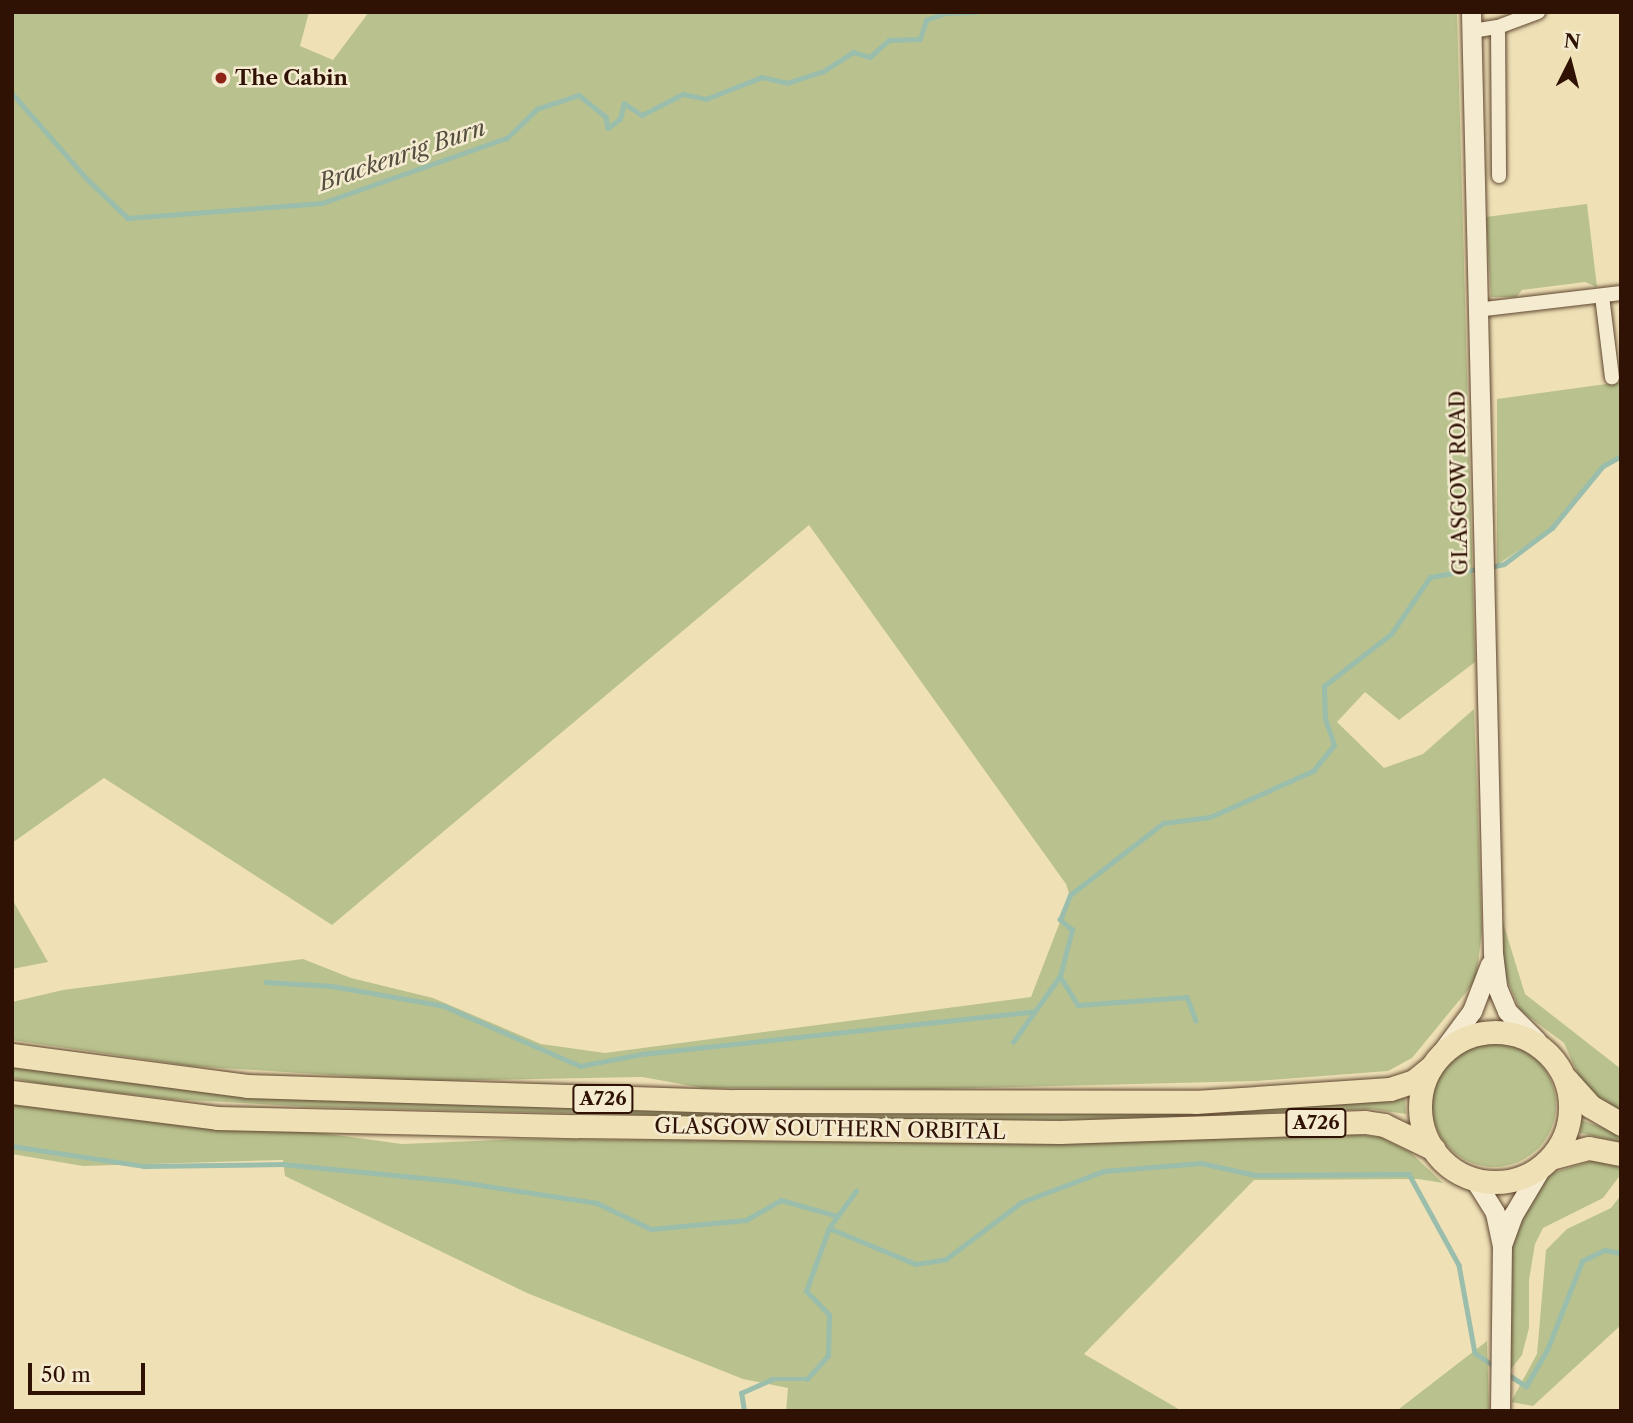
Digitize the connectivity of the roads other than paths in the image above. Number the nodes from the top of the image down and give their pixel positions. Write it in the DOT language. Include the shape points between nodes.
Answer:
graph roads {
  1 [pos="1538,12"];
  2 [pos="1471,21"];
  3 [pos="1499,27"];
  4 [pos="1499,176"];
  5 [pos="1621,293"];
  6 [pos="1602,296"];
  7 [pos="1476,310"];
  8 [pos="1612,377"];
  9 [pos="1493,953"];
  10 [pos="1537,1041"];
  11 [pos="12,1055"];
  12 [pos="1432,1064"];
  13 [pos="1566,1079"];
  14 [pos="12,1092"];
  15 [pos="1621,1124"];
  16 [pos="1434,1149"];
  17 [pos="1621,1154"];
  18 [pos="1546,1163"];
  19 [pos="1476,1182"];
  20 [pos="1502,1246"];
  21 [pos="1500,1411"];
  1 -- 3 [label="street"];
  2 -- 3 [label="street"];
  2 -- 7 [label="main road, GLASGOW ROAD"];
  3 -- 4 [label="street"];
  5 -- 6 [label="street"];
  6 -- 7 [label="street"];
  6 -- 8 [label="street"];
  7 -- 9 [label="main road, GLASGOW ROAD"];
  9 -- 10 [label="main road, GLASGOW ROAD" via="1497,987 1507,1011"];
  9 -- 12 [label="main road, GLASGOW ROAD" via="1478,999"];
  10 -- 12 [label="highway, A726" via="1508,1031 1481,1033 1455,1044"];
  10 -- 13 [label="highway"];
  11 -- 12 [label="highway, GLASGOW SOUTHERN ORBITAL / A726" via="247,1086 749,1101 1195,1102 1390,1089 1414,1081"];
  12 -- 16 [label="highway" via="1423,1112"];
  13 -- 15 [label="highway" via="1590,1106"];
  13 -- 18 [label="highway" via="1565,1125"];
  14 -- 16 [label="highway, GLASGOW SOUTHERN ORBITAL / A726" via="218,1118 577,1126 1060,1132 1365,1122 1384,1125"];
  16 -- 19 [label="highway, A726" via="1446,1165"];
  17 -- 18 [label="highway" via="1589,1148"];
  18 -- 19 [label="highway" via="1510,1181"];
  18 -- 20 [label="main road" via="1513,1215"];
  19 -- 20 [label="main road" via="1495,1213"];
  20 -- 21 [label="main road"];
}
